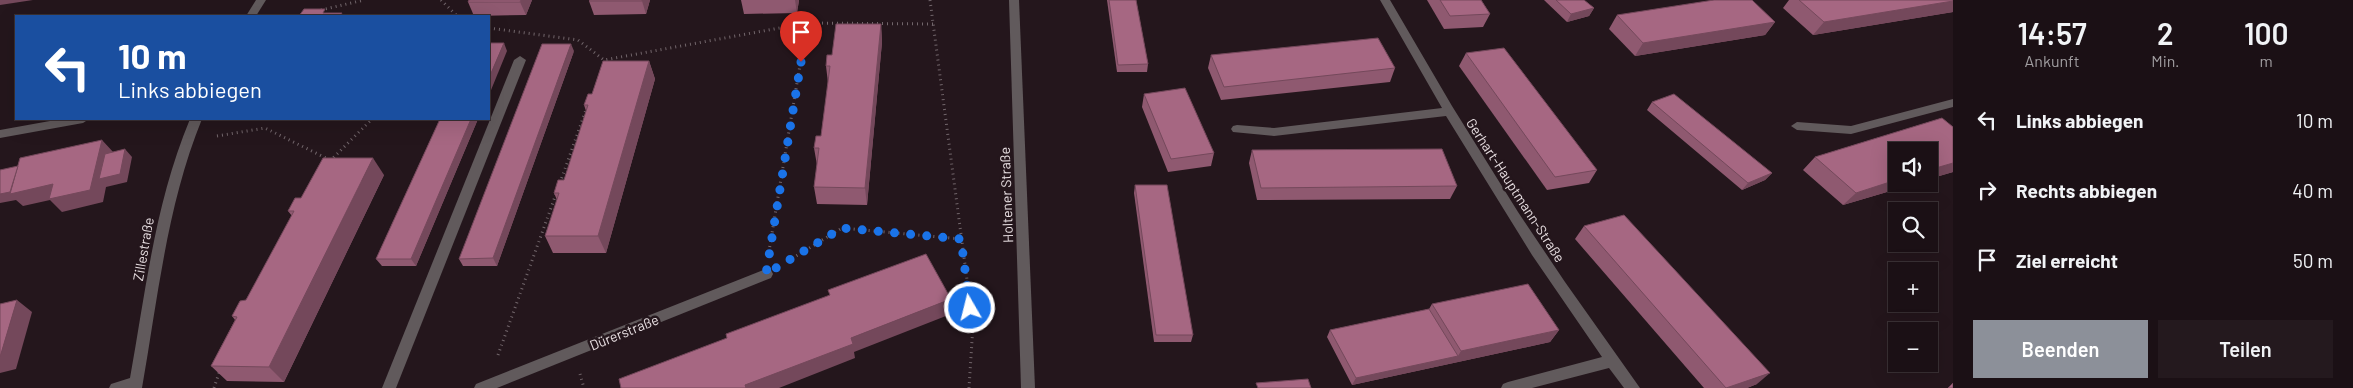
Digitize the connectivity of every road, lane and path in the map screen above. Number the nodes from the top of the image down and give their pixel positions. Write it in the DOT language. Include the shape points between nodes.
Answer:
graph roads {
  1 [pos="261,0"];
  2 [pos="364,0"];
  3 [pos="442,0"];
  4 [pos="930,0"];
  5 [pos="1014,0"];
  6 [pos="1385,0"];
  7 [pos="313,12"];
  8 [pos="305,14"];
  9 [pos="252,15"];
  10 [pos="300,15"];
  11 [pos="456,15"];
  12 [pos="807,23"];
  13 [pos="933,24"];
  14 [pos="490,28"];
  15 [pos="520,60"];
  16 [pos="604,60"];
  17 [pos="601,70"];
  18 [pos="591,98"];
  19 [pos="1953,103"];
  20 [pos="1447,112"];
  21 [pos="77,120"];
  22 [pos="196,120"];
  23 [pos="371,120"];
  24 [pos="1797,126"];
  25 [pos="1237,129"];
  26 [pos="0,134"];
  27 [pos="186,141"];
  28 [pos="331,160"];
  29 [pos="326,168"];
  30 [pos="961,239"];
  31 [pos="766,274"];
  32 [pos="1612,362"];
  33 [pos="223,364"];
  34 [pos="135,386"];
  35 [pos="484,387"];
  36 [pos="116,388"];
  37 [pos="214,388"];
  38 [pos="389,388"];
  39 [pos="969,388"];
  40 [pos="1028,388"];
  41 [pos="1508,388"];
  42 [pos="1633,388"];
  1 -- 9 [label="street"];
  2 -- 7 [label="path"];
  3 -- 11 [label="path"];
  4 -- 13 [label="path"];
  5 -- 40 [label="street, Holtener Straße"];
  6 -- 20 [label="street, Gerhart-Hauptmann-Straße"];
  8 -- 10 [label="path"];
  12 -- 13 [label="path"];
  12 -- 16 [label="path"];
  12 -- 31 [label="path"];
  13 -- 30 [label="path"];
  14 -- 16 [label="path" via="578,40"];
  15 -- 38 [label="street"];
  16 -- 17 [label="path"];
  18 -- 35 [label="path"];
  19 -- 24 [label="street" via="1850,130"];
  20 -- 25 [label="street" via="1274,132"];
  20 -- 32 [label="street, Gerhart-Hauptmann-Straße"];
  21 -- 26 [label="street"];
  22 -- 27 [label="street, Zillestraße"];
  23 -- 28 [label="path"];
  27 -- 28 [label="path" via="265,128"];
  27 -- 34 [label="street, Zillestraße" via="166,210"];
  28 -- 29 [label="path"];
  30 -- 31 [label="path" via="842,228"];
  30 -- 39 [label="path" via="973,325"];
  31 -- 35 [label="street, Dürerstraße"];
  32 -- 41 [label="street"];
  32 -- 42 [label="street, Gerhart-Hauptmann-Straße"];
  33 -- 37 [label="path"];
  34 -- 36 [label="street"];
}
